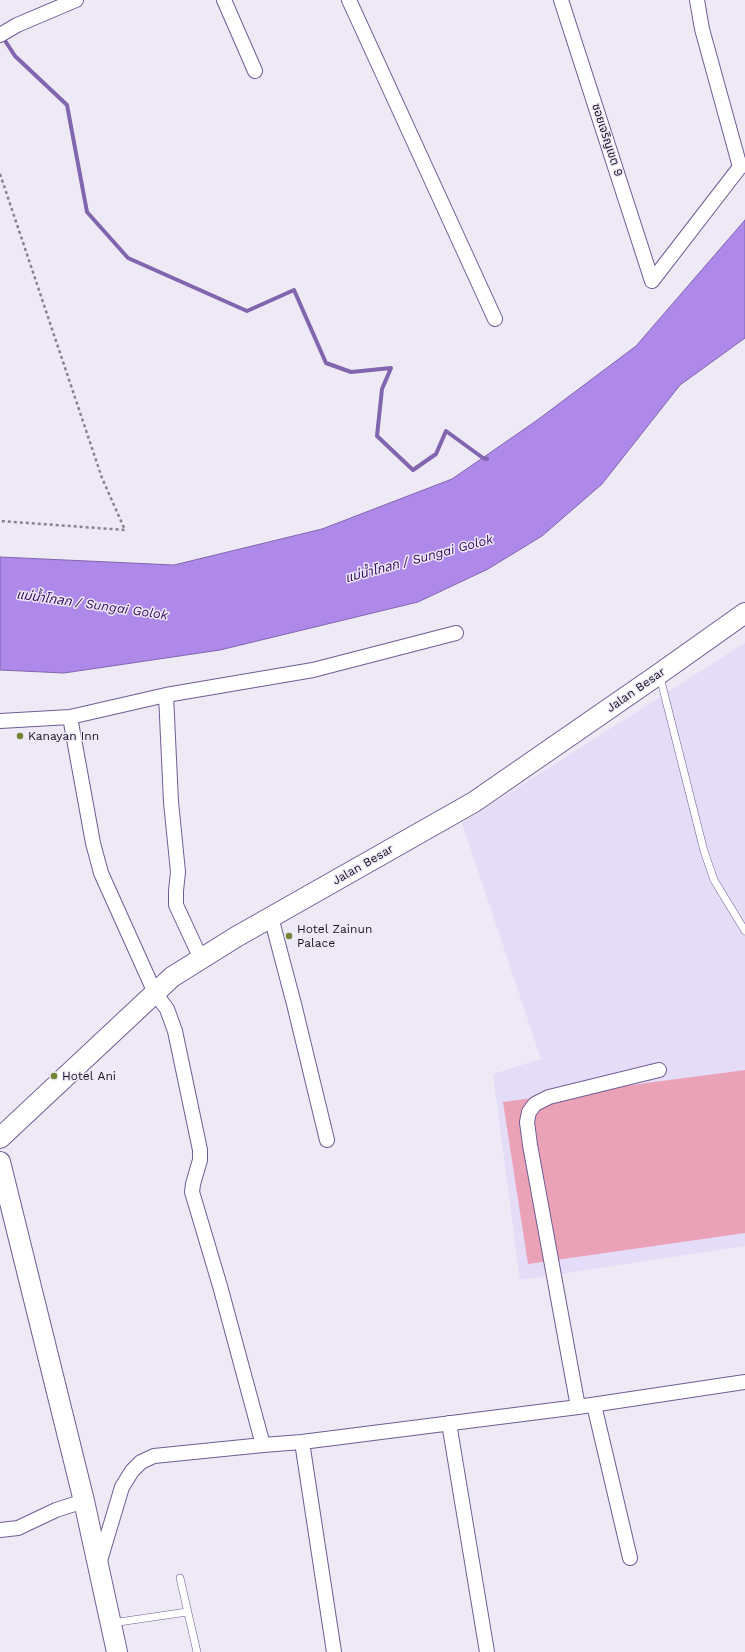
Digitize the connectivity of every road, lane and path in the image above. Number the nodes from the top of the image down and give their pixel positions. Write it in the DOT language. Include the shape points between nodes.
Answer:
graph roads {
  1 [pos="76,0"];
  2 [pos="224,0"];
  3 [pos="349,0"];
  4 [pos="561,0"];
  5 [pos="697,0"];
  6 [pos="0,35"];
  7 [pos="255,71"];
  8 [pos="743,166"];
  9 [pos="0,174"];
  10 [pos="495,319"];
  11 [pos="0,521"];
  12 [pos="745,613"];
  13 [pos="456,633"];
  14 [pos="659,674"];
  15 [pos="166,696"];
  16 [pos="70,717"];
  17 [pos="0,721"];
  18 [pos="271,917"];
  19 [pos="745,931"];
  20 [pos="201,959"];
  21 [pos="155,993"];
  22 [pos="658,1070"];
  23 [pos="0,1138"];
  24 [pos="327,1140"];
  25 [pos="0,1162"];
  26 [pos="745,1382"];
  27 [pos="594,1405"];
  28 [pos="578,1407"];
  29 [pos="449,1423"];
  30 [pos="302,1442"];
  31 [pos="263,1444"];
  32 [pos="84,1501"];
  33 [pos="0,1530"];
  34 [pos="630,1558"];
  35 [pos="99,1565"];
  36 [pos="180,1578"];
  37 [pos="187,1612"];
  38 [pos="110,1623"];
  39 [pos="117,1652"];
  40 [pos="197,1652"];
  41 [pos="334,1652"];
  42 [pos="487,1652"];
  1 -- 6 [label="street"];
  2 -- 7 [label="street"];
  3 -- 10 [label="street"];
  4 -- 8 [label="street, ซอยเจริญเขต 9" via="652,280"];
  5 -- 8 [label="street" via="702,29"];
  9 -- 11 [label="path" via="102,478 125,530"];
  12 -- 14 [label="main road, Jalan Besar"];
  13 -- 15 [label="street" via="313,670"];
  14 -- 18 [label="main road, Jalan Besar" via="474,802"];
  14 -- 19 [label="lane" via="704,851 722,896"];
  15 -- 16 [label="street"];
  15 -- 20 [label="street" via="171,802 178,872 176,905"];
  16 -- 17 [label="street"];
  16 -- 21 [label="street" via="101,873"];
  18 -- 20 [label="main road, Jalan Besar"];
  18 -- 24 [label="street"];
  20 -- 21 [label="main road, Jalan Besar" via="172,977"];
  21 -- 23 [label="main road, Jalan Besar"];
  21 -- 31 [label="street" via="167,1009 175,1031 200,1150 192,1192"];
  22 -- 28 [label="street" via="549,1097 535,1104 529,1112 527,1122 530,1145"];
  25 -- 32 [label="main road"];
  26 -- 27 [label="street"];
  27 -- 28 [label="street"];
  27 -- 34 [label="street"];
  28 -- 29 [label="street"];
  29 -- 30 [label="street"];
  29 -- 42 [label="street"];
  30 -- 31 [label="street"];
  30 -- 41 [label="street"];
  31 -- 35 [label="street" via="165,1454 141,1462 122,1487"];
  32 -- 33 [label="street" via="56,1510 28,1525"];
  32 -- 35 [label="main road"];
  35 -- 38 [label="main road"];
  36 -- 37 [label="lane"];
  37 -- 38 [label="lane"];
  37 -- 40 [label="lane"];
  38 -- 39 [label="main road"];
}
